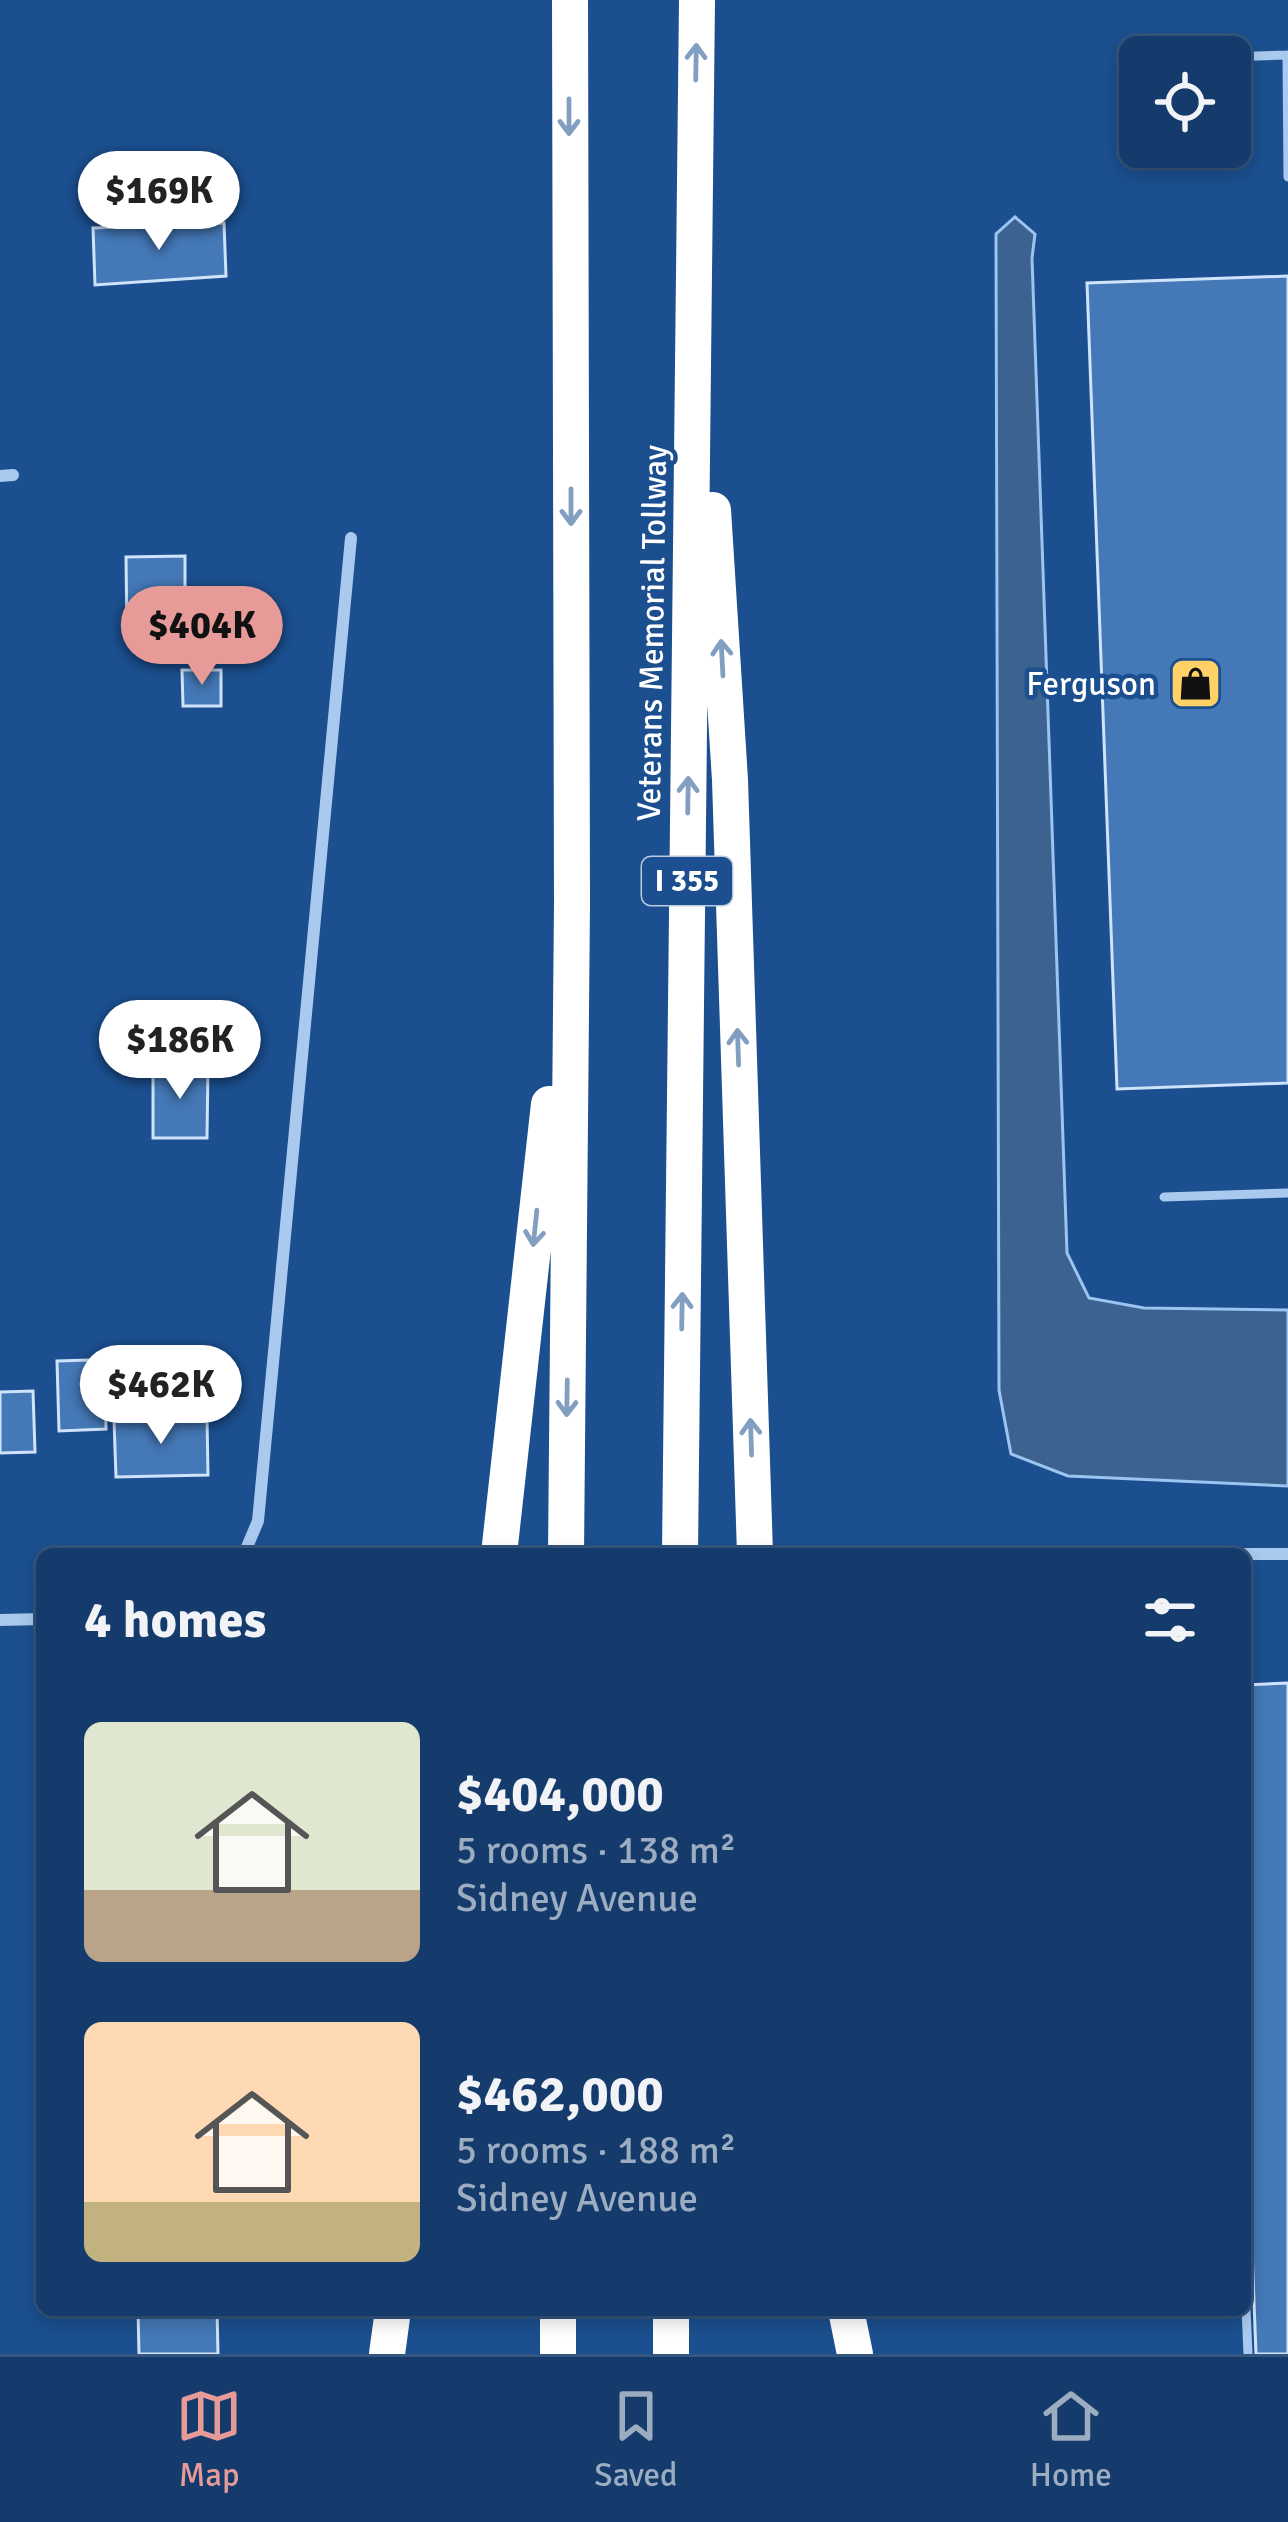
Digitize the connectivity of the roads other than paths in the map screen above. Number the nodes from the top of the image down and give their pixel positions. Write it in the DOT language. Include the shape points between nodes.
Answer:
graph roads {
  1 [pos="570,0"];
  2 [pos="697,0"];
  3 [pos="1288,55"];
  4 [pos="1251,56"];
  5 [pos="1288,177"];
  6 [pos="695,208"];
  7 [pos="351,538"];
  8 [pos="572,903"];
  9 [pos="1288,1193"];
  10 [pos="1163,1197"];
  11 [pos="247,1548"];
  12 [pos="500,1548"];
  13 [pos="566,1548"];
  14 [pos="680,1548"];
  15 [pos="755,1548"];
  16 [pos="1251,1553"];
  17 [pos="1288,1553"];
  18 [pos="36,1619"];
  19 [pos="0,1621"];
  20 [pos="392,2316"];
  21 [pos="558,2316"];
  22 [pos="671,2316"];
  23 [pos="847,2316"];
  24 [pos="1246,2316"];
  25 [pos="387,2354"];
  26 [pos="558,2354"];
  27 [pos="671,2354"];
  28 [pos="855,2354"];
  29 [pos="1248,2354"];
  1 -- 8 [label="highway, one-way"];
  6 -- 2 [label="highway, Veterans Memorial Tollway / I 355, one-way"];
  3 -- 4 [label="lane"];
  3 -- 5 [label="lane"];
  14 -- 6 [label="highway, Veterans Memorial Tollway / I 355, one-way"];
  15 -- 6 [label="highway, one-way" via="730,780"];
  7 -- 11 [label="street" via="258,1521"];
  8 -- 12 [label="highway, one-way"];
  8 -- 13 [label="highway, one-way"];
  9 -- 10 [label="lane"];
  16 -- 17 [label="street"];
  18 -- 19 [label="street"];
  20 -- 25 [label="highway"];
  21 -- 26 [label="highway"];
  22 -- 27 [label="highway"];
  23 -- 28 [label="highway"];
  24 -- 29 [label="lane"];
}
